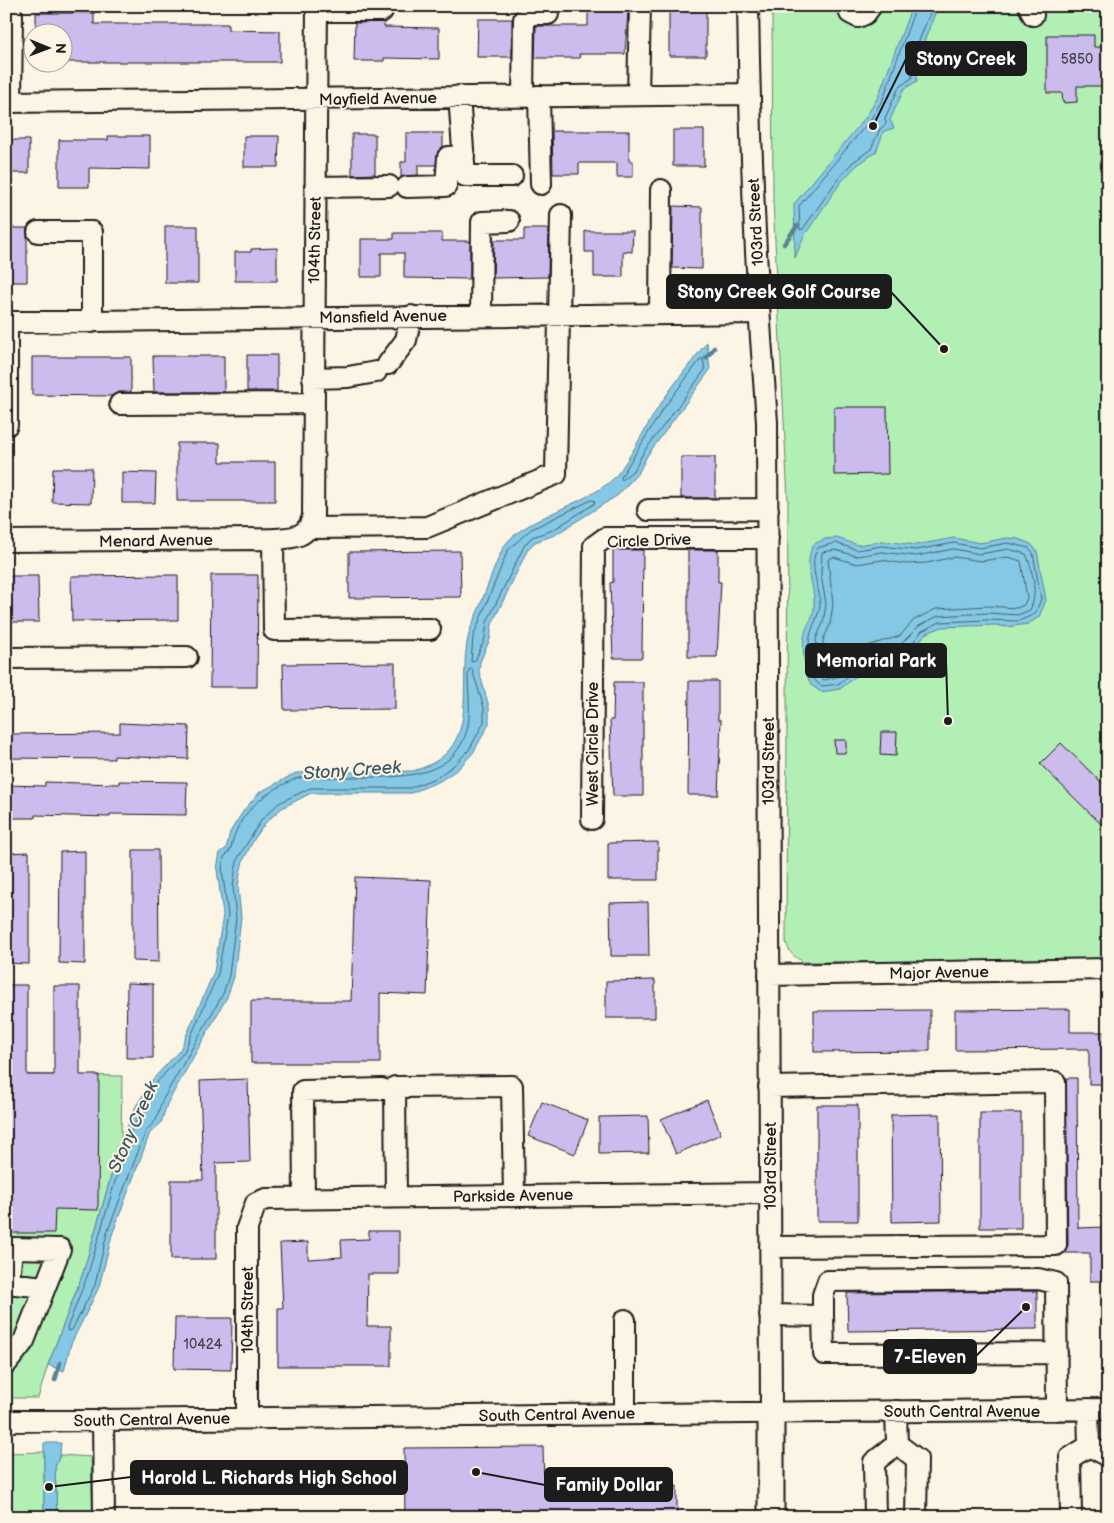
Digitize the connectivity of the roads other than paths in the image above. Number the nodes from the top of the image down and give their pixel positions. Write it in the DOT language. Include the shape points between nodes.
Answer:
graph roads {
  1 [pos="640,6"];
  2 [pos="748,6"];
  3 [pos="848,6"];
  4 [pos="871,6"];
  5 [pos="317,9"];
  6 [pos="382,11"];
  7 [pos="548,14"];
  8 [pos="12,15"];
  9 [pos="749,94"];
  10 [pos="638,95"];
  11 [pos="459,96"];
  12 [pos="531,96"];
  13 [pos="317,99"];
  14 [pos="8,102"];
  15 [pos="464,156"];
  16 [pos="512,176"];
  17 [pos="541,184"];
  18 [pos="315,187"];
  19 [pos="661,190"];
  20 [pos="562,215"];
  21 [pos="509,221"];
  22 [pos="38,232"];
  23 [pos="759,313"];
  24 [pos="660,314"];
  25 [pos="481,315"];
  26 [pos="559,315"];
  27 [pos="411,316"];
  28 [pos="313,317"];
  29 [pos="7,322"];
  30 [pos="92,322"];
  31 [pos="313,378"];
  32 [pos="313,403"];
  33 [pos="120,404"];
  34 [pos="7,425"];
  35 [pos="768,509"];
  36 [pos="648,510"];
  37 [pos="307,530"];
  38 [pos="768,538"];
  39 [pos="273,539"];
  40 [pos="6,541"];
  41 [pos="430,629"];
  42 [pos="187,657"];
  43 [pos="6,658"];
  44 [pos="592,668"];
  45 [pos="592,819"];
  46 [pos="1108,970"];
  47 [pos="769,975"];
  48 [pos="769,1086"];
  49 [pos="382,1089"];
  50 [pos="770,1193"];
  51 [pos="514,1195"];
  52 [pos="396,1197"];
  53 [pos="304,1198"];
  54 [pos="256,1204"];
  55 [pos="770,1247"];
  56 [pos="8,1283"];
  57 [pos="45,1287"];
  58 [pos="770,1315"];
  59 [pos="823,1316"];
  60 [pos="625,1320"];
  61 [pos="1057,1353"];
  62 [pos="6,1364"];
  63 [pos="1088,1409"];
  64 [pos="1108,1409"];
  65 [pos="1057,1410"];
  66 [pos="896,1411"];
  67 [pos="771,1412"];
  68 [pos="625,1413"];
  69 [pos="246,1418"];
  70 [pos="103,1420"];
  71 [pos="6,1421"];
  72 [pos="897,1444"];
  73 [pos="1089,1446"];
  74 [pos="1108,1456"];
  75 [pos="1071,1515"];
  76 [pos="104,1517"];
  77 [pos="771,1517"];
  78 [pos="875,1517"];
  79 [pos="916,1517"];
  1 -- 10 [label="street"];
  2 -- 9 [label="street, 103rd Street"];
  3 -- 4 [label="street" via="850,14 858,17"];
  5 -- 6 [label="street"];
  5 -- 13 [label="street, 104th Street"];
  7 -- 12 [label="street" via="529,14 524,19"];
  8 -- 14 [label="street"];
  9 -- 10 [label="street, Mayfield Avenue"];
  9 -- 23 [label="street, 103rd Street"];
  10 -- 12 [label="street, Mayfield Avenue"];
  11 -- 12 [label="street, Mayfield Avenue"];
  11 -- 13 [label="street, Mayfield Avenue"];
  11 -- 15 [label="street"];
  12 -- 17 [label="street"];
  13 -- 14 [label="street, Mayfield Avenue"];
  13 -- 18 [label="street, 104th Street"];
  15 -- 16 [label="street" via="465,176"];
  15 -- 18 [label="street" via="448,157 446,186"];
  18 -- 28 [label="street, 104th Street"];
  19 -- 24 [label="street"];
  20 -- 26 [label="street"];
  21 -- 25 [label="street" via="482,222"];
  22 -- 30 [label="street" via="92,232"];
  23 -- 24 [label="street, Mansfield Avenue"];
  23 -- 35 [label="street, 103rd Street" via="767,422"];
  24 -- 26 [label="street, Mansfield Avenue"];
  25 -- 26 [label="street, Mansfield Avenue"];
  25 -- 27 [label="street, Mansfield Avenue"];
  26 -- 37 [label="street, Menard Avenue" via="556,474 427,527"];
  27 -- 28 [label="street, Mansfield Avenue"];
  27 -- 31 [label="street" via="406,340 382,368 348,377"];
  28 -- 30 [label="street, Mansfield Avenue"];
  28 -- 31 [label="street, 104th Street"];
  29 -- 30 [label="street, Mansfield Avenue"];
  29 -- 34 [label="street"];
  31 -- 32 [label="street, 104th Street"];
  32 -- 33 [label="street"];
  32 -- 37 [label="street, 104th Street" via="313,516"];
  35 -- 36 [label="street"];
  35 -- 38 [label="street, 103rd Street"];
  37 -- 39 [label="street, Menard Avenue" via="298,536"];
  38 -- 44 [label="street, Circle Drive" via="605,538 594,546"];
  38 -- 47 [label="street, 103rd Street"];
  39 -- 40 [label="street, Menard Avenue"];
  39 -- 41 [label="street" via="274,630"];
  42 -- 43 [label="street"];
  44 -- 45 [label="street, West Circle Drive"];
  46 -- 47 [label="street, Major Avenue"];
  47 -- 48 [label="street, 103rd Street"];
  48 -- 50 [label="street, 103rd Street"];
  48 -- 55 [label="street" via="1055,1082 1056,1244"];
  49 -- 53 [label="street" via="303,1091"];
  50 -- 51 [label="street, Parkside Avenue"];
  50 -- 55 [label="street, 103rd Street"];
  51 -- 52 [label="street, Parkside Avenue"];
  51 -- 52 [label="street" via="512,1086 395,1087"];
  52 -- 53 [label="street, Parkside Avenue"];
  53 -- 54 [label="street, Parkside Avenue" via="266,1199"];
  54 -- 69 [label="street, 104th Street" via="247,1228"];
  55 -- 58 [label="street, 103rd Street"];
  56 -- 57 [label="street"];
  56 -- 57 [label="street" via="12,1248 60,1249"];
  57 -- 62 [label="street" via="24,1341"];
  58 -- 59 [label="street"];
  58 -- 67 [label="street, 103rd Street"];
  59 -- 61 [label="street" via="824,1354"];
  59 -- 61 [label="street" via="823,1295 828,1281 1038,1279 1056,1283"];
  60 -- 68 [label="street"];
  61 -- 65 [label="street"];
  63 -- 64 [label="street, South Central Avenue"];
  63 -- 65 [label="street, South Central Avenue"];
  63 -- 73 [label="street"];
  65 -- 66 [label="street, South Central Avenue"];
  66 -- 67 [label="street, South Central Avenue"];
  66 -- 72 [label="street"];
  67 -- 68 [label="street, South Central Avenue"];
  67 -- 77 [label="main road, 103rd Street"];
  68 -- 69 [label="street, South Central Avenue"];
  69 -- 70 [label="street, South Central Avenue"];
  70 -- 71 [label="street, South Central Avenue"];
  70 -- 76 [label="street"];
  72 -- 78 [label="street" via="874,1462"];
  72 -- 79 [label="street" via="916,1459"];
  73 -- 74 [label="street"];
  73 -- 75 [label="street" via="1070,1458"];
}
